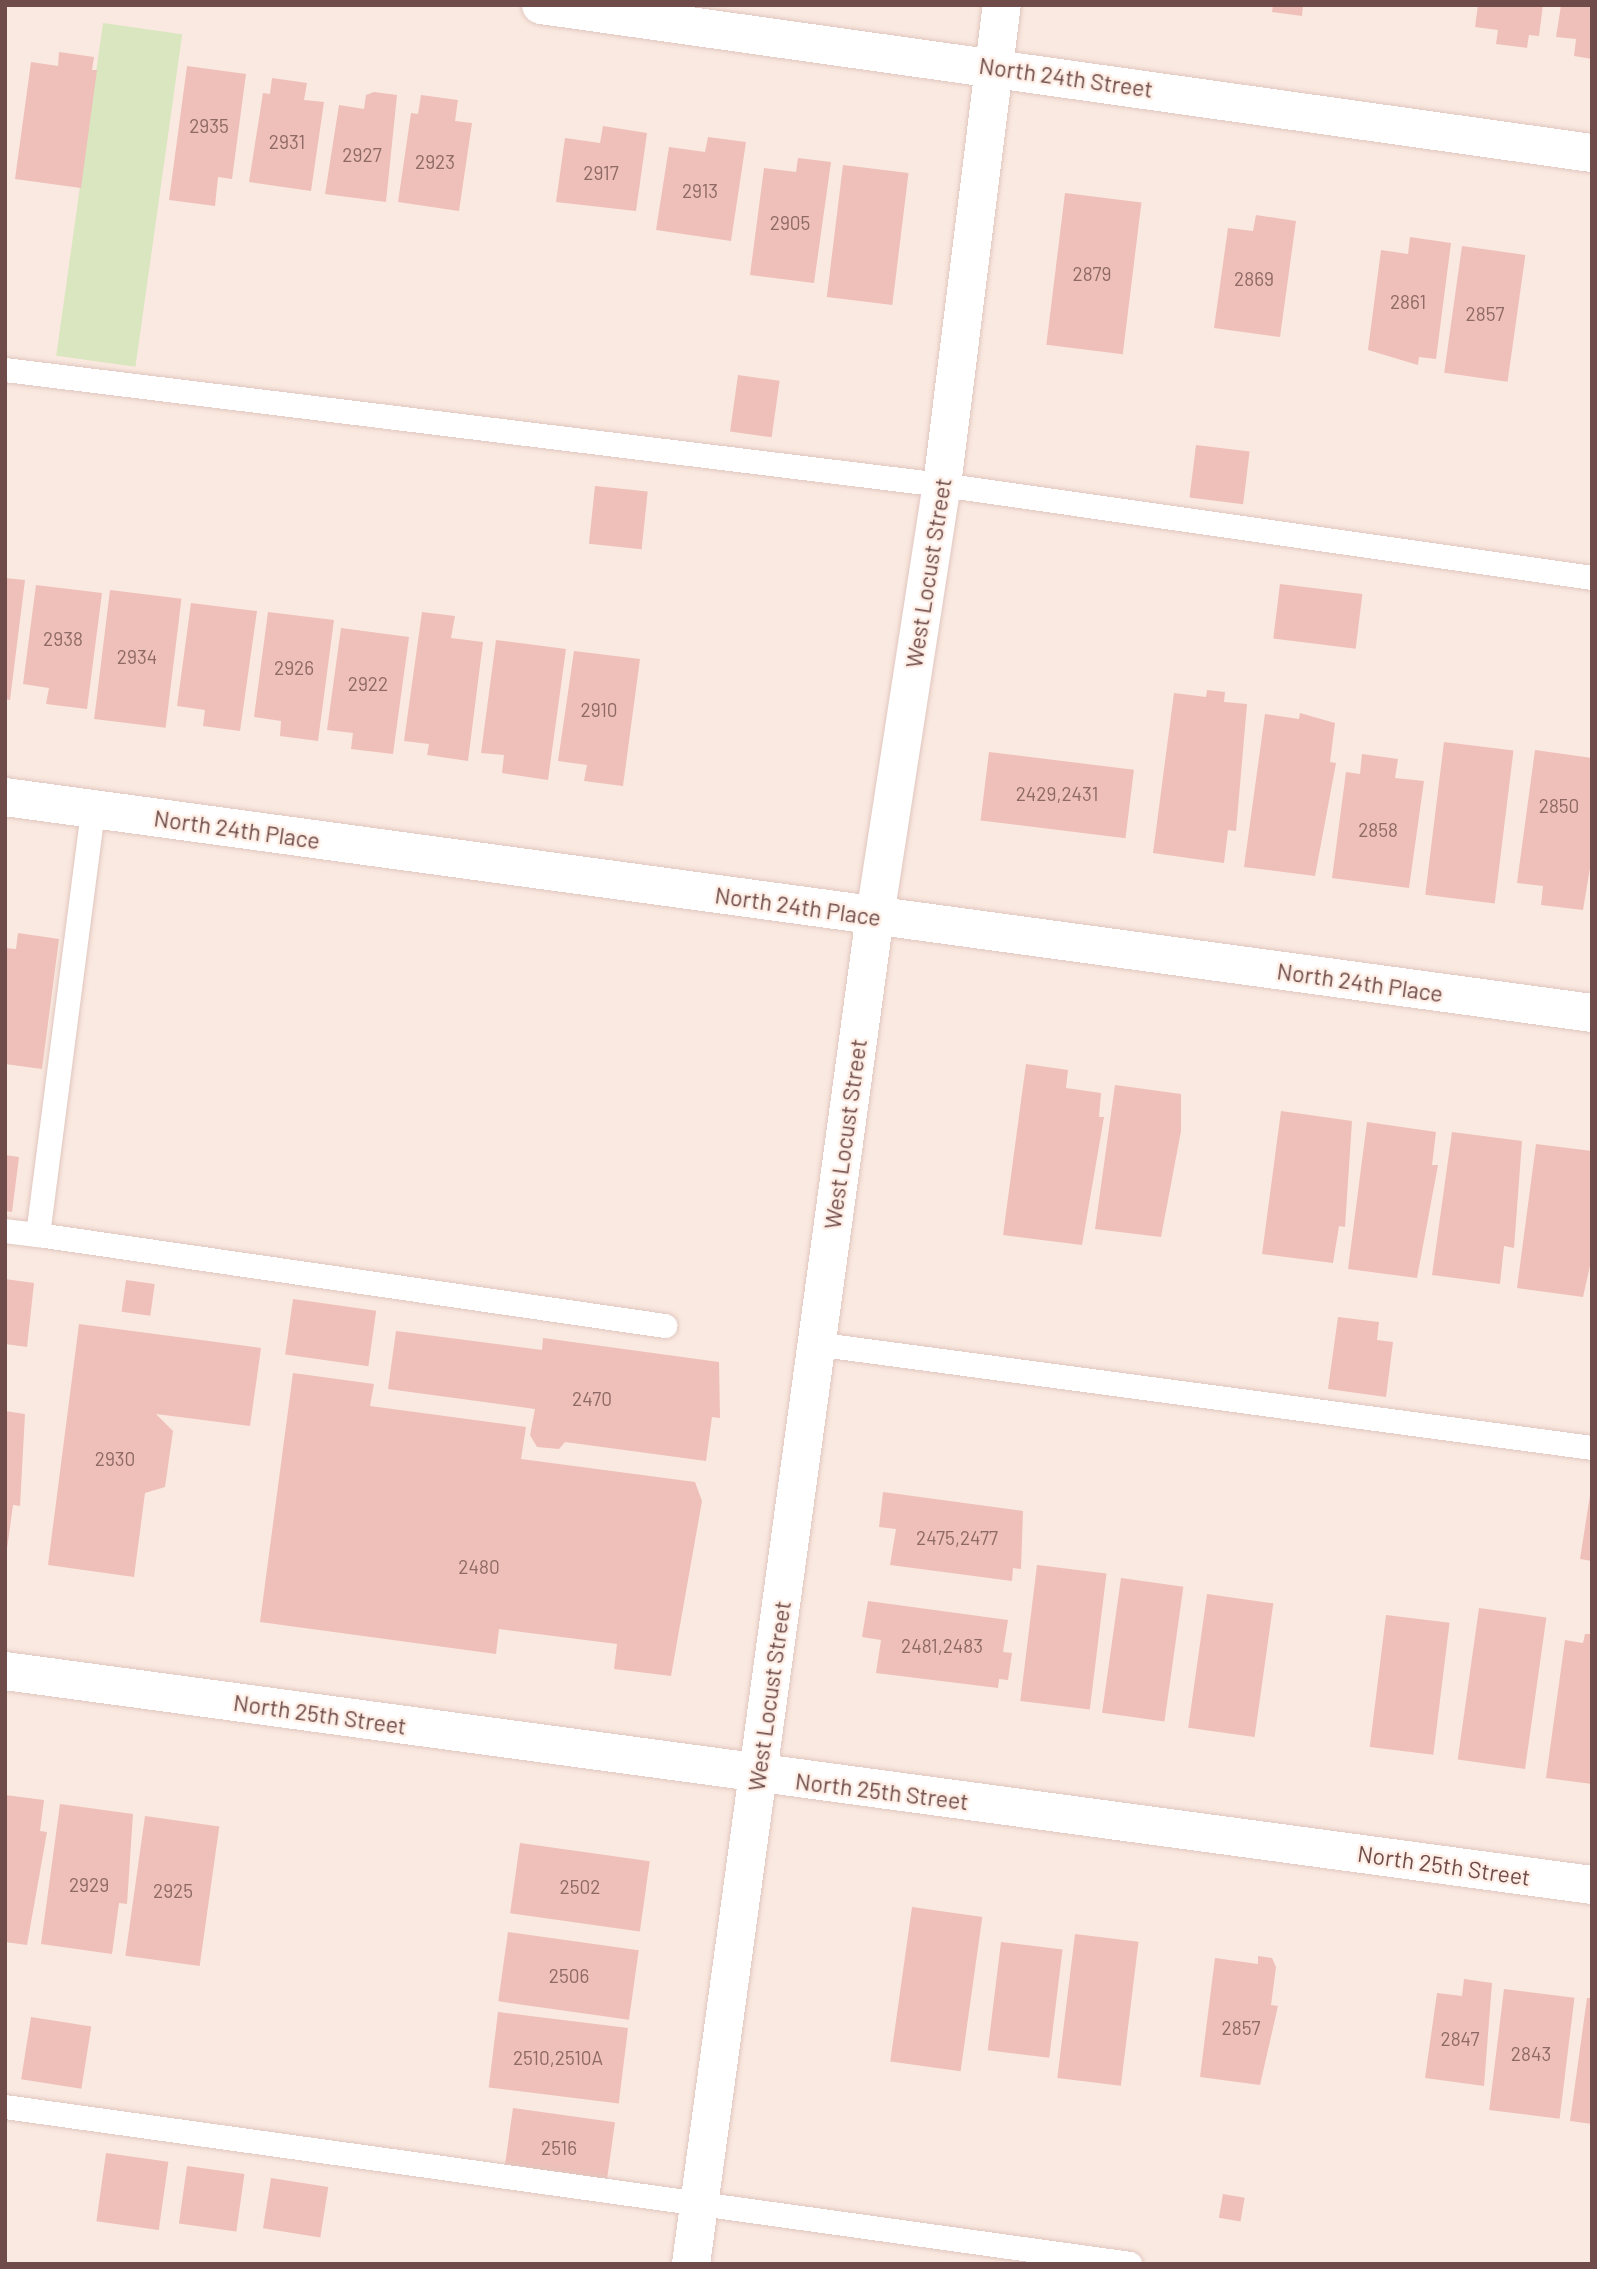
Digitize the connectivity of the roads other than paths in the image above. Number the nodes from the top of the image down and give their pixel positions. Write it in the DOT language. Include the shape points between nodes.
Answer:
graph roads {
  1 [pos="541,5"];
  2 [pos="1002,5"];
  3 [pos="992,66"];
  4 [pos="1592,153"];
  5 [pos="5,370"];
  6 [pos="942,485"];
  7 [pos="1592,578"];
  8 [pos="5,797"];
  9 [pos="93,810"];
  10 [pos="875,916"];
  11 [pos="1592,1013"];
  12 [pos="5,1231"];
  13 [pos="37,1235"];
  14 [pos="665,1326"];
  15 [pos="815,1344"];
  16 [pos="1592,1448"];
  17 [pos="5,1671"];
  18 [pos="758,1775"];
  19 [pos="1592,1885"];
  20 [pos="5,2106"];
  21 [pos="700,2205"];
  22 [pos="691,2264"];
  23 [pos="1130,2264"];
  1 -- 3 [label="street, North 24th Street"];
  2 -- 3 [label="street, West Locust Street"];
  3 -- 4 [label="street, North 24th Street"];
  3 -- 6 [label="street, West Locust Street"];
  5 -- 6 [label="lane"];
  6 -- 7 [label="lane"];
  6 -- 10 [label="street, West Locust Street"];
  8 -- 9 [label="street, North 24th Place"];
  9 -- 10 [label="street, North 24th Place"];
  9 -- 13 [label="lane"];
  10 -- 11 [label="street, North 24th Place"];
  10 -- 15 [label="street, West Locust Street"];
  12 -- 13 [label="lane"];
  13 -- 14 [label="lane"];
  15 -- 16 [label="lane"];
  15 -- 18 [label="street, West Locust Street"];
  17 -- 18 [label="street, North 25th Street"];
  18 -- 19 [label="street, North 25th Street"];
  18 -- 21 [label="street, West Locust Street"];
  20 -- 21 [label="lane"];
  21 -- 22 [label="street, West Locust Street"];
  21 -- 23 [label="lane"];
}
